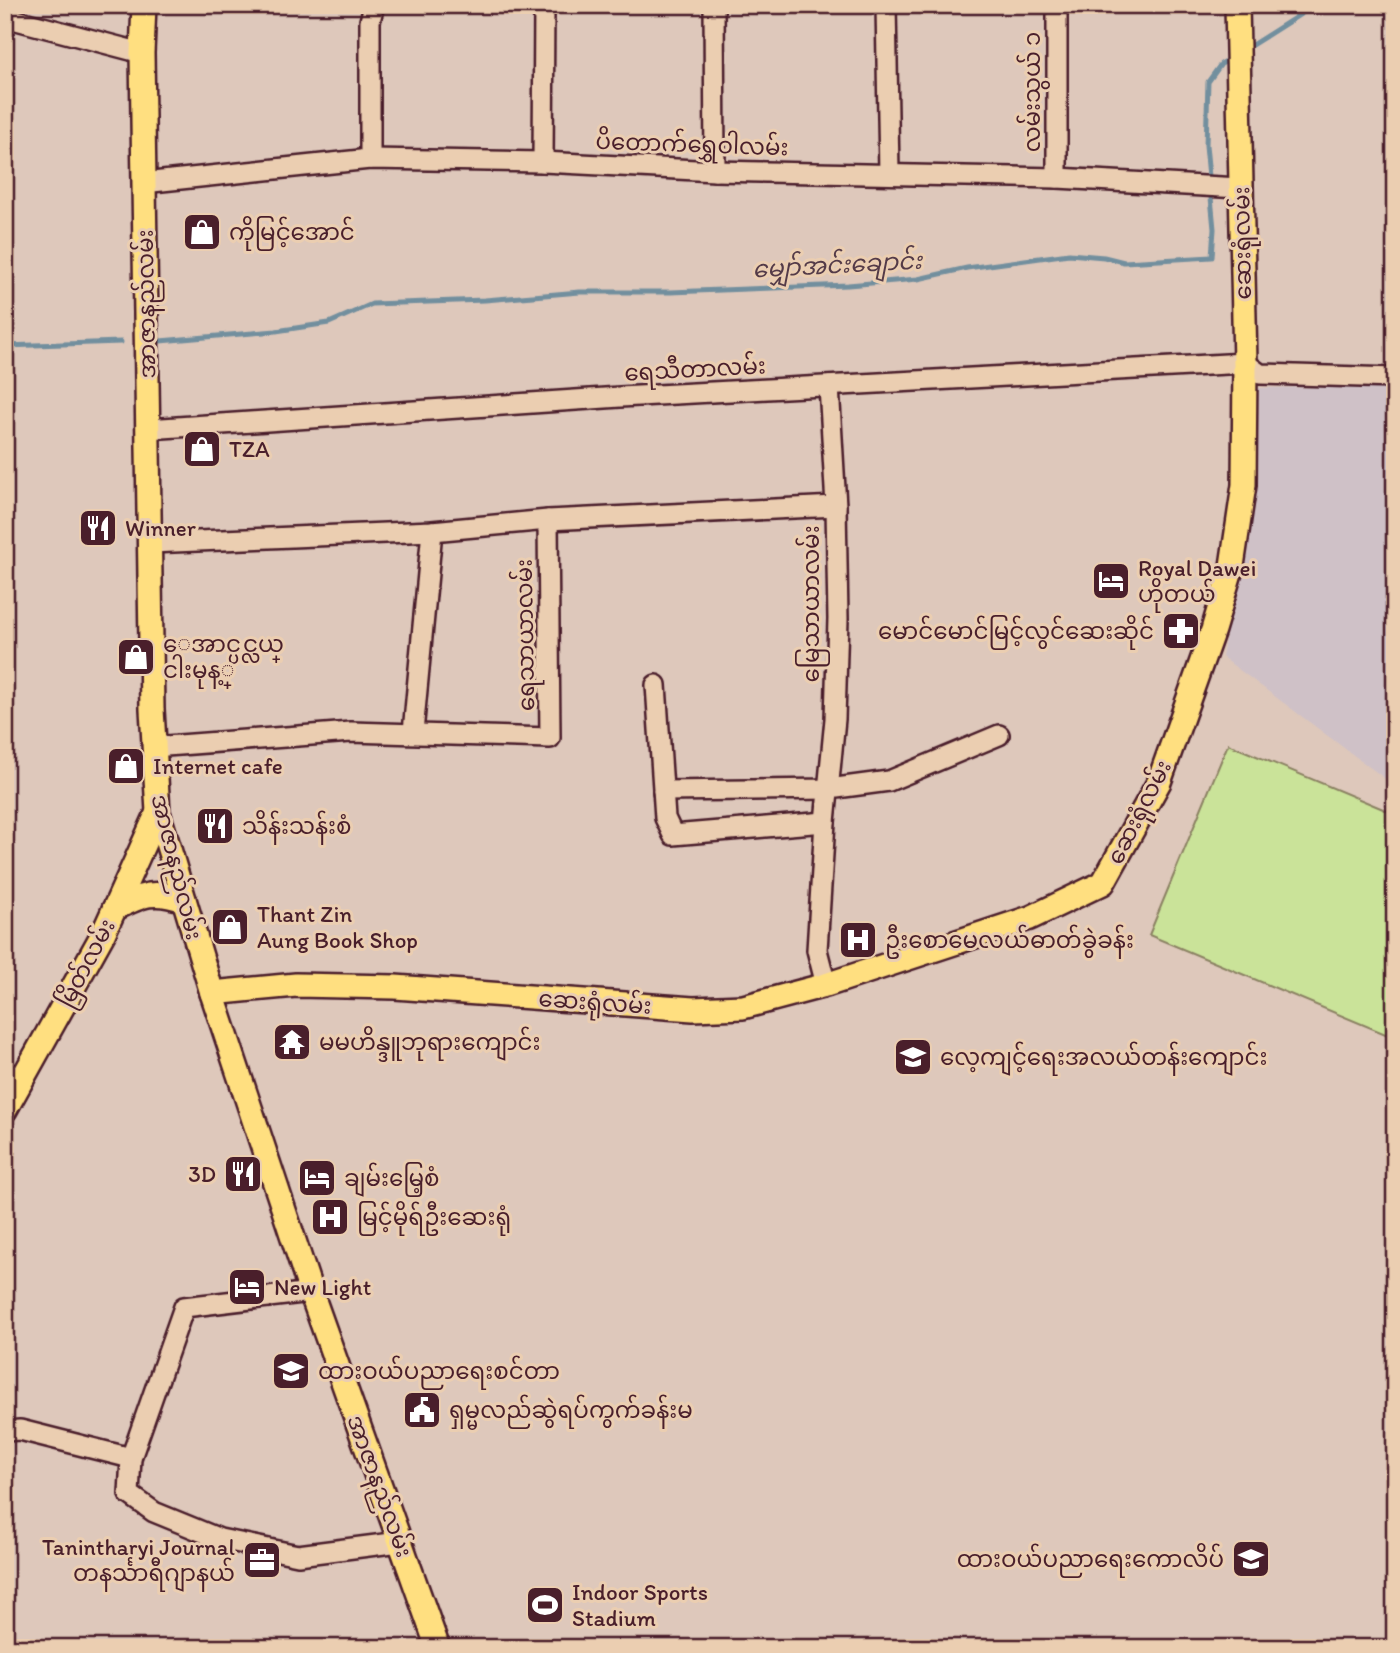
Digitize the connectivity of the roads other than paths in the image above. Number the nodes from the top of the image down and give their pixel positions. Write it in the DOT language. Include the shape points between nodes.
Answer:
graph roads {
  1 [pos="144,5"];
  2 [pos="374,5"];
  3 [pos="544,5"];
  4 [pos="714,5"];
  5 [pos="886,5"];
  6 [pos="1057,5"];
  7 [pos="1237,5"];
  8 [pos="5,17"];
  9 [pos="142,53"];
  10 [pos="370,159"];
  11 [pos="543,162"];
  12 [pos="715,171"];
  13 [pos="889,173"];
  14 [pos="1057,178"];
  15 [pos="143,183"];
  16 [pos="1240,188"];
  17 [pos="1245,363"];
  18 [pos="1395,378"];
  19 [pos="829,386"];
  20 [pos="148,429"];
  21 [pos="836,506"];
  22 [pos="548,520"];
  23 [pos="432,531"];
  24 [pos="150,543"];
  25 [pos="656,685"];
  26 [pos="413,732"];
  27 [pos="999,735"];
  28 [pos="153,747"];
  29 [pos="829,789"];
  30 [pos="663,791"];
  31 [pos="158,812"];
  32 [pos="825,822"];
  33 [pos="184,900"];
  34 [pos="114,909"];
  35 [pos="826,985"];
  36 [pos="212,993"];
  37 [pos="14,1075"];
  38 [pos="5,1110"];
  39 [pos="311,1292"];
  40 [pos="5,1431"];
  41 [pos="131,1458"];
  42 [pos="400,1542"];
  43 [pos="438,1648"];
  1 -- 9 [label="main road, အာဇာနည်လမ်း"];
  2 -- 10 [label="street" via="370,21"];
  3 -- 11 [label="street"];
  4 -- 12 [label="street"];
  5 -- 13 [label="street"];
  6 -- 14 [label="street, လမ်းသွယ် ၁"];
  7 -- 16 [label="main road, ဆေးရုံလမ်း"];
  8 -- 9 [label="street"];
  9 -- 15 [label="main road, အာဇာနည်လမ်း"];
  10 -- 11 [label="street, ပိတောက်ရွှေဝါလမ်း"];
  10 -- 15 [label="street, ပိတောက်ရွှေဝါလမ်း"];
  11 -- 12 [label="street, ပိတောက်ရွှေဝါလမ်း"];
  12 -- 13 [label="street, ပိတောက်ရွှေဝါလမ်း"];
  13 -- 14 [label="street, ပိတောက်ရွှေဝါလမ်း"];
  14 -- 16 [label="street, ပိတောက်ရွှေဝါလမ်း"];
  15 -- 20 [label="main road, အာဇာနည်လမ်း"];
  16 -- 17 [label="main road, ဆေးရုံလမ်း"];
  17 -- 18 [label="street" via="1260,374"];
  17 -- 19 [label="street, ရေသီတာလမ်း"];
  17 -- 35 [label="main road, ဆေးရုံလမ်း" via="1244,485 1232,566 1159,782 1103,883 1030,918"];
  19 -- 20 [label="street, ရေသီတာလမ်း"];
  19 -- 21 [label="street, မြေသာယာလမ်း"];
  20 -- 24 [label="main road, အာဇာနည်လမ်း"];
  21 -- 22 [label="street"];
  21 -- 29 [label="street, မြေသာယာလမ်း" via="838,619"];
  22 -- 23 [label="street"];
  22 -- 26 [label="street, ရေသာယာလမ်း" via="550,738"];
  23 -- 24 [label="street"];
  23 -- 26 [label="street"];
  24 -- 28 [label="main road, အာဇာနည်လမ်း"];
  25 -- 30 [label="street"];
  26 -- 28 [label="street, ရေသာယာလမ်း" via="351,732"];
  27 -- 29 [label="street" via="889,781"];
  28 -- 31 [label="main road, အာဇာနည်လမ်း"];
  29 -- 30 [label="street"];
  29 -- 32 [label="street, မြေသာယာလမ်း"];
  30 -- 32 [label="street" via="665,818 673,835"];
  31 -- 33 [label="main road, အာဇာနည်လမ်း"];
  31 -- 34 [label="main road, မြိတ်လမ်း"];
  32 -- 35 [label="street, မြေသာယာလမ်း" via="817,950"];
  33 -- 34 [label="main road" via="165,893 143,895"];
  33 -- 36 [label="main road, အာဇာနည်လမ်း"];
  34 -- 37 [label="main road, မြိတ်လမ်း"];
  35 -- 36 [label="main road, ဆေးရုံလမ်း" via="743,1007 693,1009 395,987 296,985"];
  36 -- 39 [label="main road, အာဇာနည်လမ်း"];
  37 -- 38 [label="main road, မြိတ်လမ်း"];
  39 -- 41 [label="street" via="184,1307"];
  39 -- 42 [label="main road, အာဇာနည်လမ်း"];
  40 -- 41 [label="street" via="20,1430"];
  41 -- 42 [label="street" via="129,1494 154,1512 220,1539 298,1555"];
  42 -- 43 [label="main road, အာဇာနည်လမ်း"];
}
